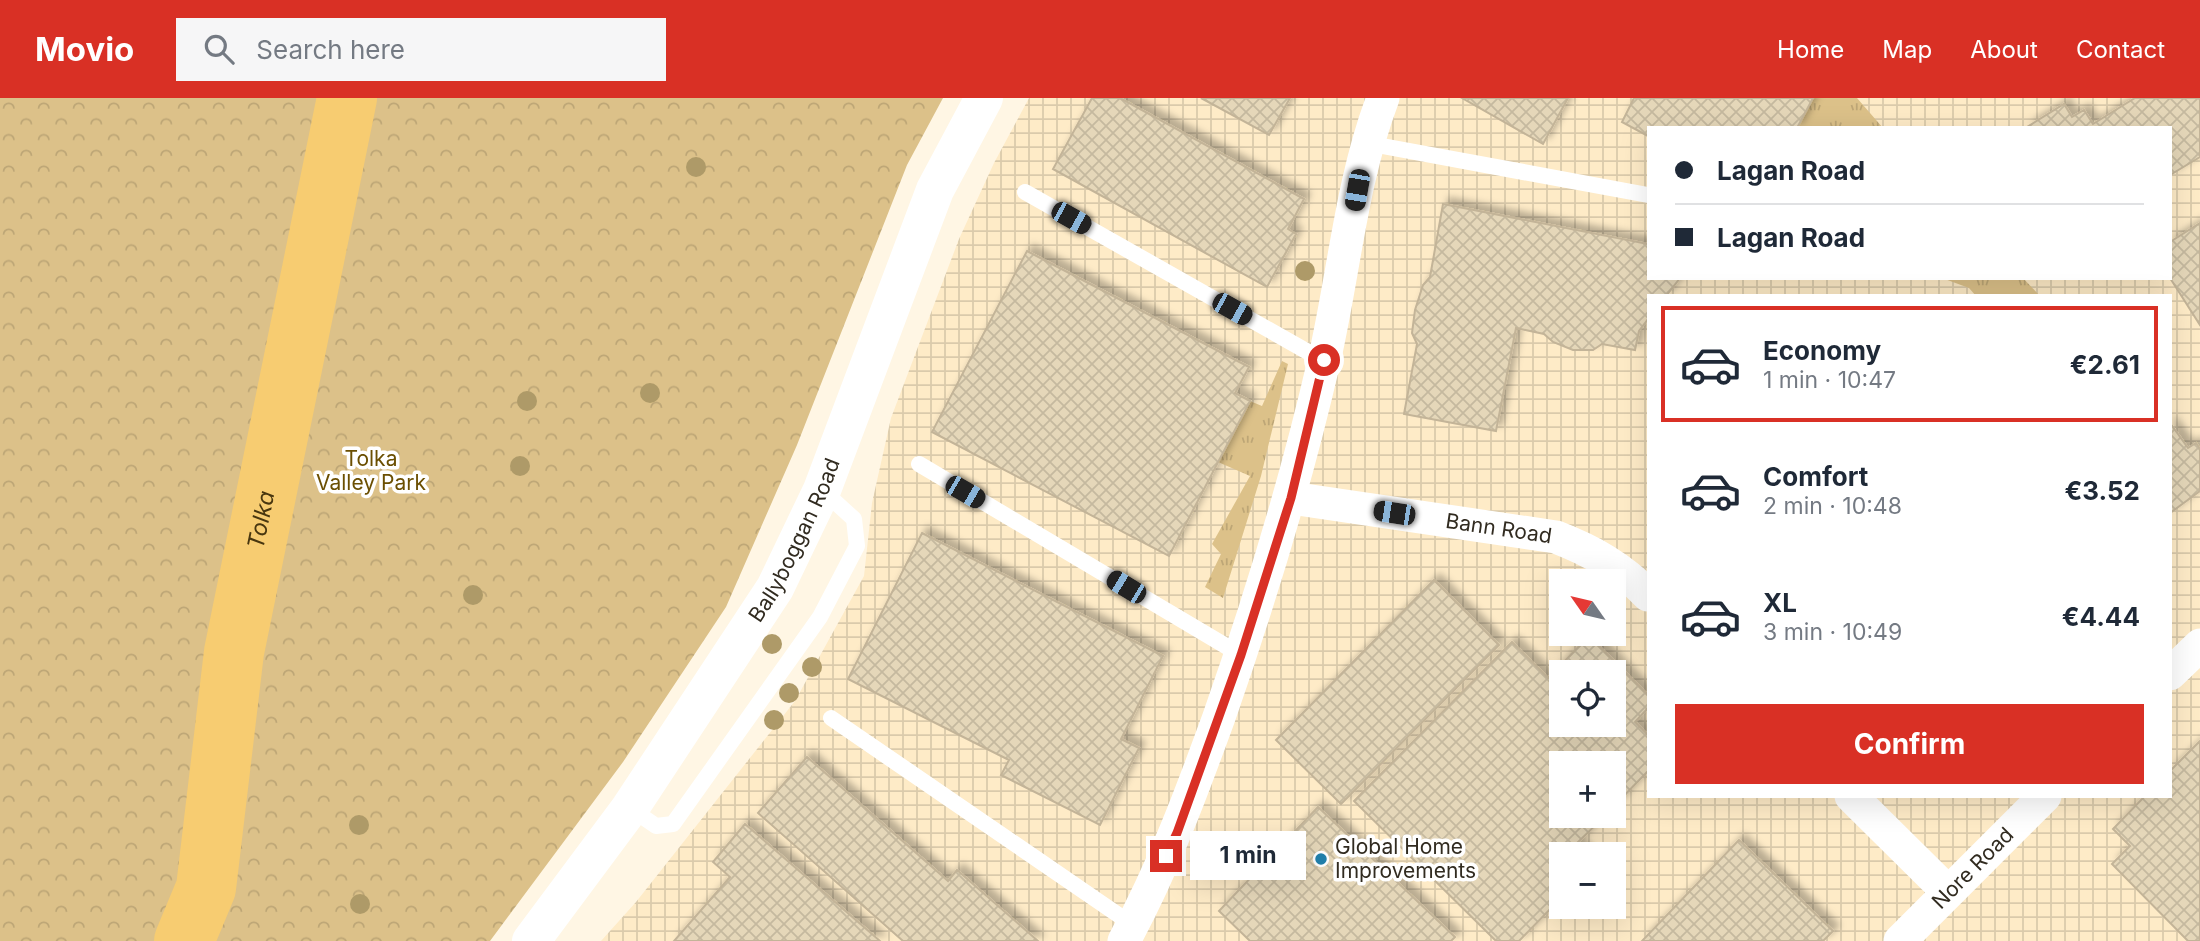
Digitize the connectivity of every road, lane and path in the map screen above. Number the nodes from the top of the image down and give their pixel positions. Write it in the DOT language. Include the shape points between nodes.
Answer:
graph roads {
  1 [pos="984,98"];
  2 [pos="1383,98"];
  3 [pos="1366,143"];
  4 [pos="1025,192"];
  5 [pos="1647,195"];
  6 [pos="1324,360"];
  7 [pos="919,464"];
  8 [pos="822,490"];
  9 [pos="1291,498"];
  10 [pos="1647,594"];
  11 [pos="2200,645"];
  12 [pos="1241,655"];
  13 [pos="2172,672"];
  14 [pos="831,718"];
  15 [pos="1854,798"];
  16 [pos="2043,798"];
  17 [pos="630,808"];
  18 [pos="1948,892"];
  19 [pos="1128,933"];
  20 [pos="531,941"];
  21 [pos="1900,941"];
  1 -- 8 [label="street, Ballyboggan Road" via="935,190"];
  2 -- 3 [label="street"];
  3 -- 5 [label="lane"];
  3 -- 6 [label="street"];
  4 -- 6 [label="lane"];
  6 -- 9 [label="street"];
  7 -- 12 [label="lane"];
  8 -- 17 [label="street, Ballyboggan Road" via="775,588"];
  8 -- 17 [label="lane" via="854,519 857,546 820,617 673,824 656,826"];
  9 -- 10 [label="street, Bann Road" via="1556,537 1591,550 1626,573"];
  9 -- 12 [label="street"];
  11 -- 13 [label="street"];
  12 -- 19 [label="street" via="1177,833"];
  14 -- 19 [label="lane"];
  15 -- 18 [label="street"];
  16 -- 18 [label="street, Nore Road"];
  17 -- 20 [label="street, Ballyboggan Road"];
  18 -- 21 [label="street, Nore Road"];
}
